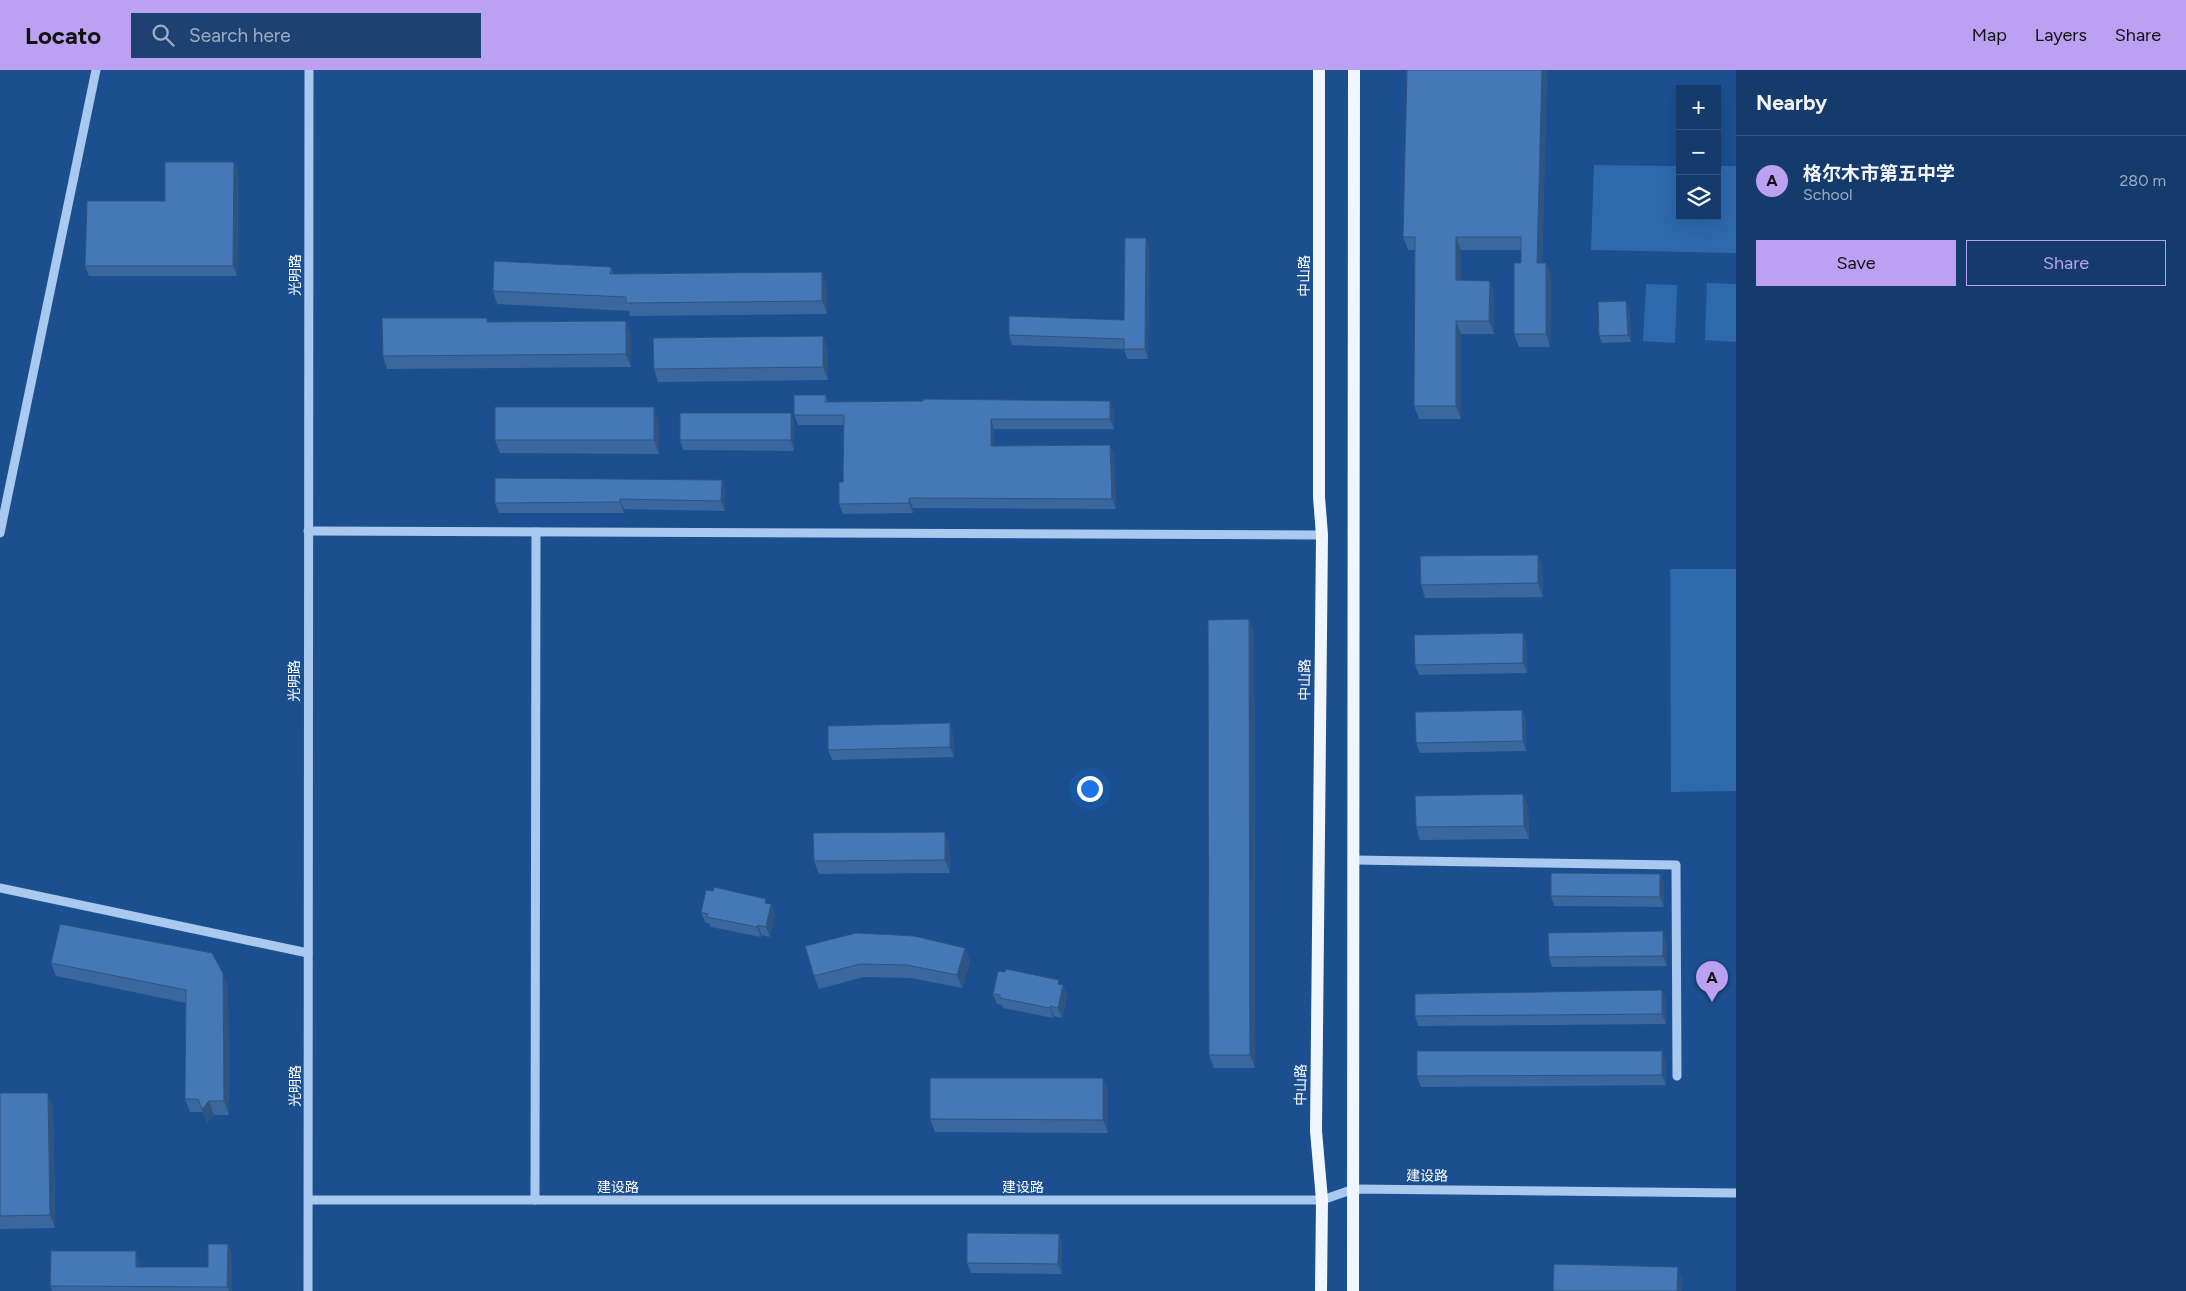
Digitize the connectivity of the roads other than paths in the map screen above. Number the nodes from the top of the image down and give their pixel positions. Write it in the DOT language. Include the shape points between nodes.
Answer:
graph roads {
  1 [pos="96,70"];
  2 [pos="309,70"];
  3 [pos="1319,70"];
  4 [pos="1354,70"];
  5 [pos="308,531"];
  6 [pos="536,532"];
  7 [pos="0,533"];
  8 [pos="1322,535"];
  9 [pos="1354,860"];
  10 [pos="0,888"];
  11 [pos="308,953"];
  12 [pos="1677,1076"];
  13 [pos="1354,1189"];
  14 [pos="1736,1193"];
  15 [pos="309,1200"];
  16 [pos="535,1200"];
  17 [pos="1322,1200"];
  18 [pos="308,1291"];
  19 [pos="1320,1291"];
  20 [pos="1353,1291"];
  1 -- 7 [label="street"];
  2 -- 5 [label="street, 光明路"];
  3 -- 8 [label="main road, 中山路" via="1319,497"];
  4 -- 9 [label="main road"];
  5 -- 6 [label="street"];
  5 -- 11 [label="street, 光明路"];
  6 -- 8 [label="street"];
  6 -- 16 [label="street"];
  8 -- 17 [label="main road, 中山路" via="1316,1131"];
  9 -- 12 [label="street" via="1676,865"];
  9 -- 13 [label="main road"];
  10 -- 11 [label="street"];
  11 -- 15 [label="street, 光明路"];
  13 -- 14 [label="street, 建设路"];
  13 -- 17 [label="street, 建设路"];
  13 -- 20 [label="main road"];
  15 -- 16 [label="street, 建设路"];
  15 -- 18 [label="street, 光明路"];
  16 -- 17 [label="street, 建设路"];
  17 -- 19 [label="main road, 中山路"];
}
